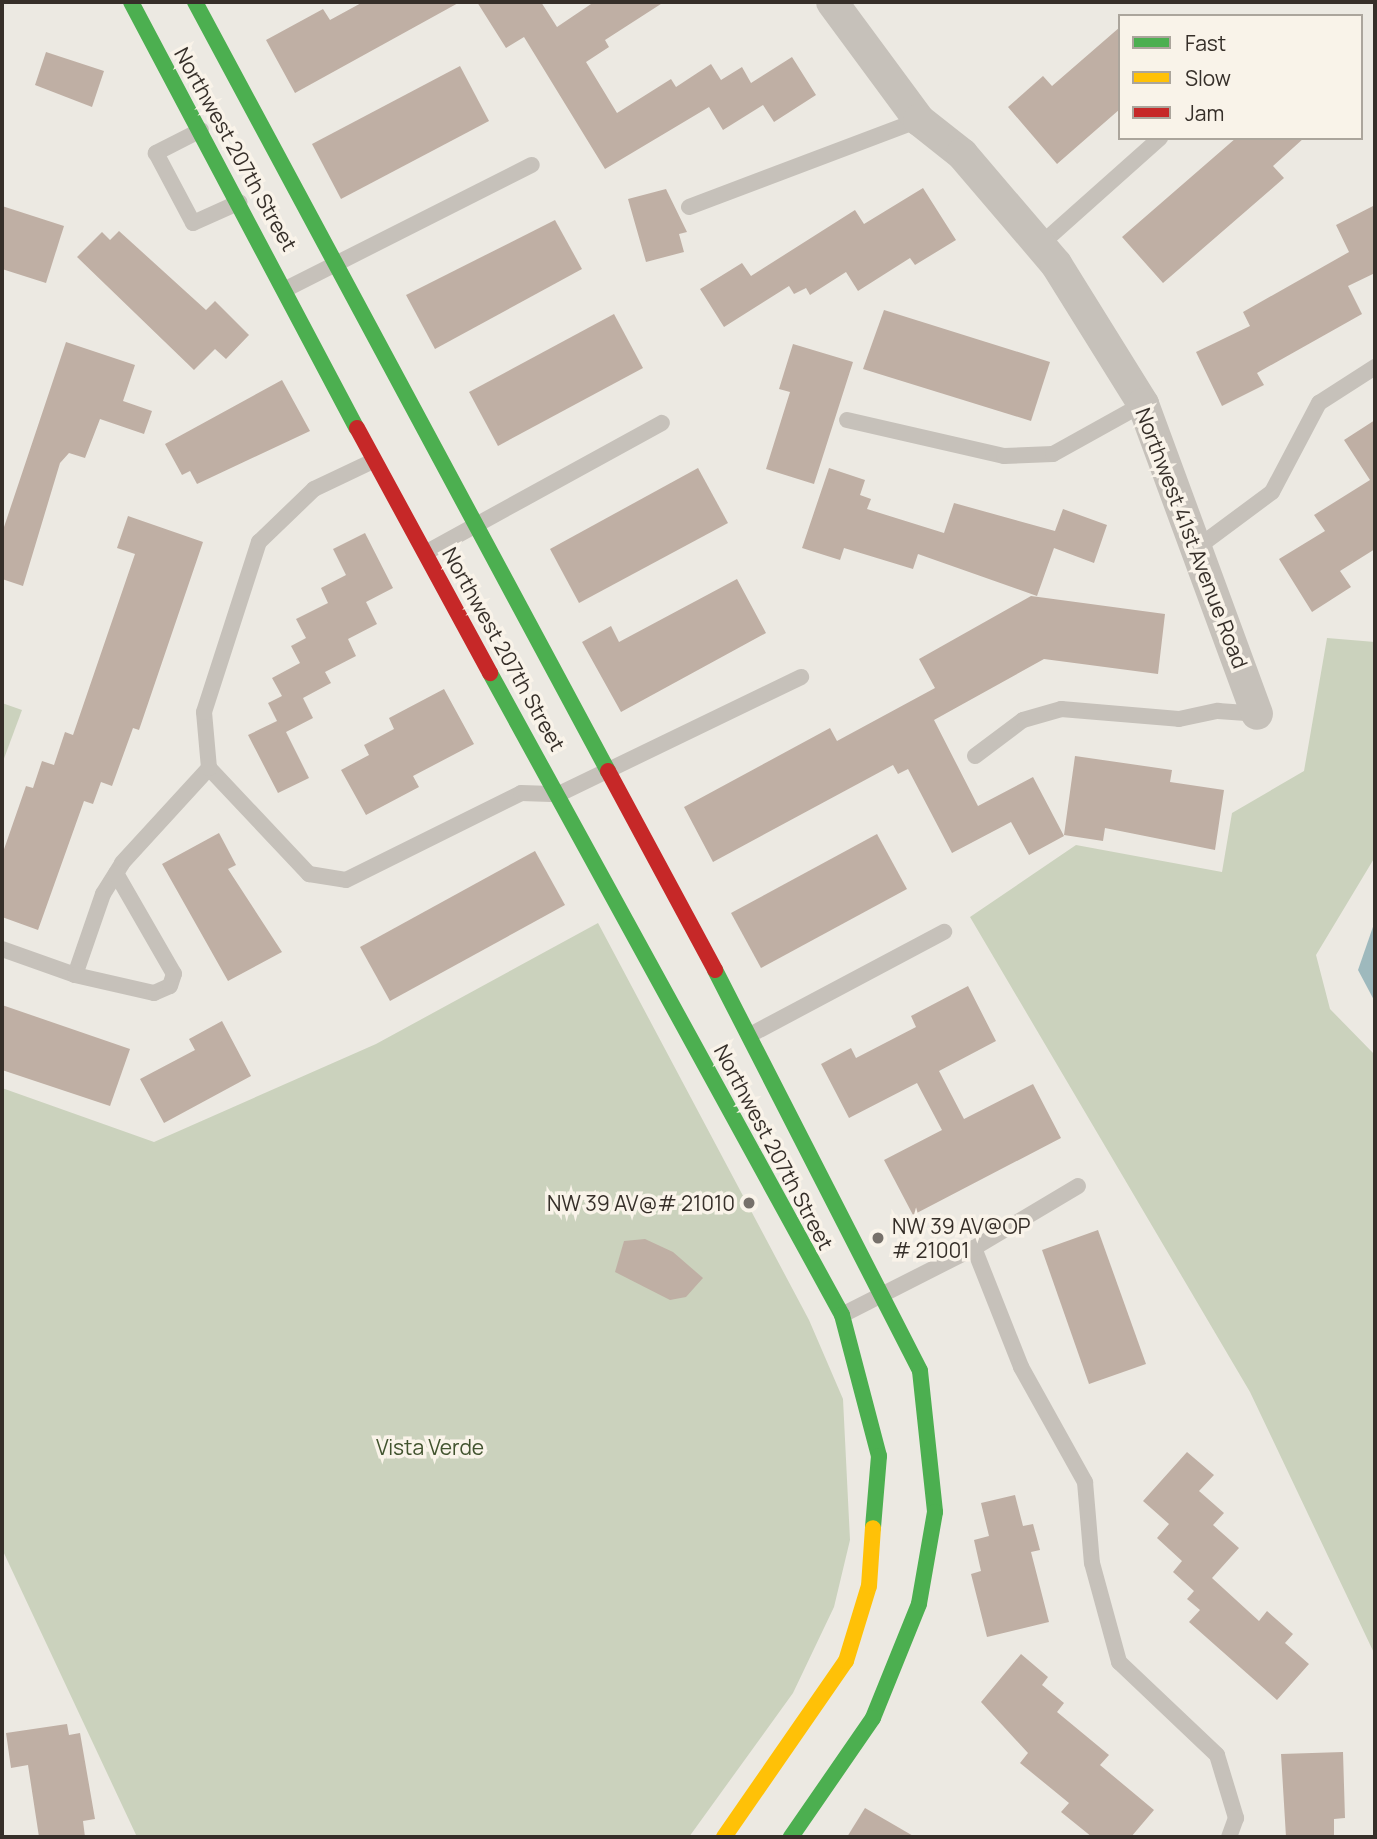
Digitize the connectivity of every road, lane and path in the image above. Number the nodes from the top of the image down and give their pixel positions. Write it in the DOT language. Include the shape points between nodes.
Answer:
graph roads {
  1 [pos="131,2"];
  2 [pos="832,2"];
  3 [pos="204,7"];
  4 [pos="919,120"];
  5 [pos="201,130"];
  6 [pos="1158,140"];
  7 [pos="533,165"];
  8 [pos="240,202"];
  9 [pos="689,207"];
  10 [pos="1040,245"];
  11 [pos="334,265"];
  12 [pos="288,288"];
  13 [pos="1375,367"];
  14 [pos="1143,404"];
  15 [pos="847,420"];
  16 [pos="662,423"];
  17 [pos="373,461"];
  18 [pos="476,525"];
  19 [pos="1198,547"];
  20 [pos="427,552"];
  21 [pos="801,677"];
  22 [pos="1257,714"];
  23 [pos="975,756"];
  24 [pos="209,768"];
  25 [pos="607,770"];
  26 [pos="559,794"];
  27 [pos="116,873"];
  28 [pos="944,932"];
  29 [pos="2,949"];
  30 [pos="75,975"];
  31 [pos="750,1035"];
  32 [pos="1078,1186"];
  33 [pos="974,1248"];
  34 [pos="886,1293"];
  35 [pos="842,1315"];
  36 [pos="724,1837"];
  37 [pos="791,1837"];
  38 [pos="1229,1837"];
  1 -- 5 [label="street, Northwest 207th Street"];
  2 -- 4 [label="street, Northwest 41st Avenue Road"];
  3 -- 11 [label="street, Northwest 207th Street"];
  4 -- 9 [label="lane"];
  4 -- 10 [label="street, Northwest 41st Avenue Road" via="962,154"];
  5 -- 8 [label="street, Northwest 207th Street"];
  5 -- 8 [label="lane" via="156,153 193,223"];
  6 -- 10 [label="lane"];
  7 -- 11 [label="lane"];
  8 -- 12 [label="street, Northwest 207th Street"];
  10 -- 14 [label="street, Northwest 41st Avenue Road"];
  11 -- 12 [label="lane"];
  11 -- 18 [label="street, Northwest 207th Street"];
  12 -- 17 [label="street, Northwest 207th Street"];
  13 -- 19 [label="lane" via="1319,403 1272,492"];
  14 -- 15 [label="lane" via="1053,454 1004,456"];
  14 -- 19 [label="street, Northwest 41st Avenue Road"];
  16 -- 18 [label="lane"];
  17 -- 20 [label="street, Northwest 207th Street"];
  17 -- 24 [label="lane" via="314,489 259,542 204,712"];
  18 -- 20 [label="lane"];
  18 -- 25 [label="street, Northwest 207th Street"];
  19 -- 22 [label="street, Northwest 41st Avenue Road"];
  20 -- 26 [label="street, Northwest 207th Street"];
  21 -- 25 [label="lane"];
  22 -- 23 [label="lane, Northwest 41st Avenue Road" via="1219,711 1179,719 1060,709 1023,720"];
  24 -- 26 [label="lane" via="309,874 328,882 368,872 521,793"];
  24 -- 27 [label="lane"];
  25 -- 26 [label="lane"];
  25 -- 31 [label="street, Northwest 207th Street"];
  26 -- 35 [label="street, Northwest 207th Street"];
  27 -- 30 [label="lane"];
  27 -- 30 [label="lane" via="174,974 170,986 154,993"];
  28 -- 31 [label="lane"];
  29 -- 30 [label="lane"];
  31 -- 34 [label="street, Northwest 207th Street"];
  32 -- 33 [label="lane"];
  33 -- 34 [label="lane"];
  33 -- 38 [label="lane" via="1021,1367 1085,1482 1093,1563 1119,1662 1217,1755 1236,1818"];
  34 -- 35 [label="lane"];
  34 -- 37 [label="street, Northwest 207th Street" via="920,1371 931,1442 935,1512 919,1604 873,1718"];
  35 -- 36 [label="street, Northwest 207th Street" via="879,1456 869,1586 845,1661"];
}
